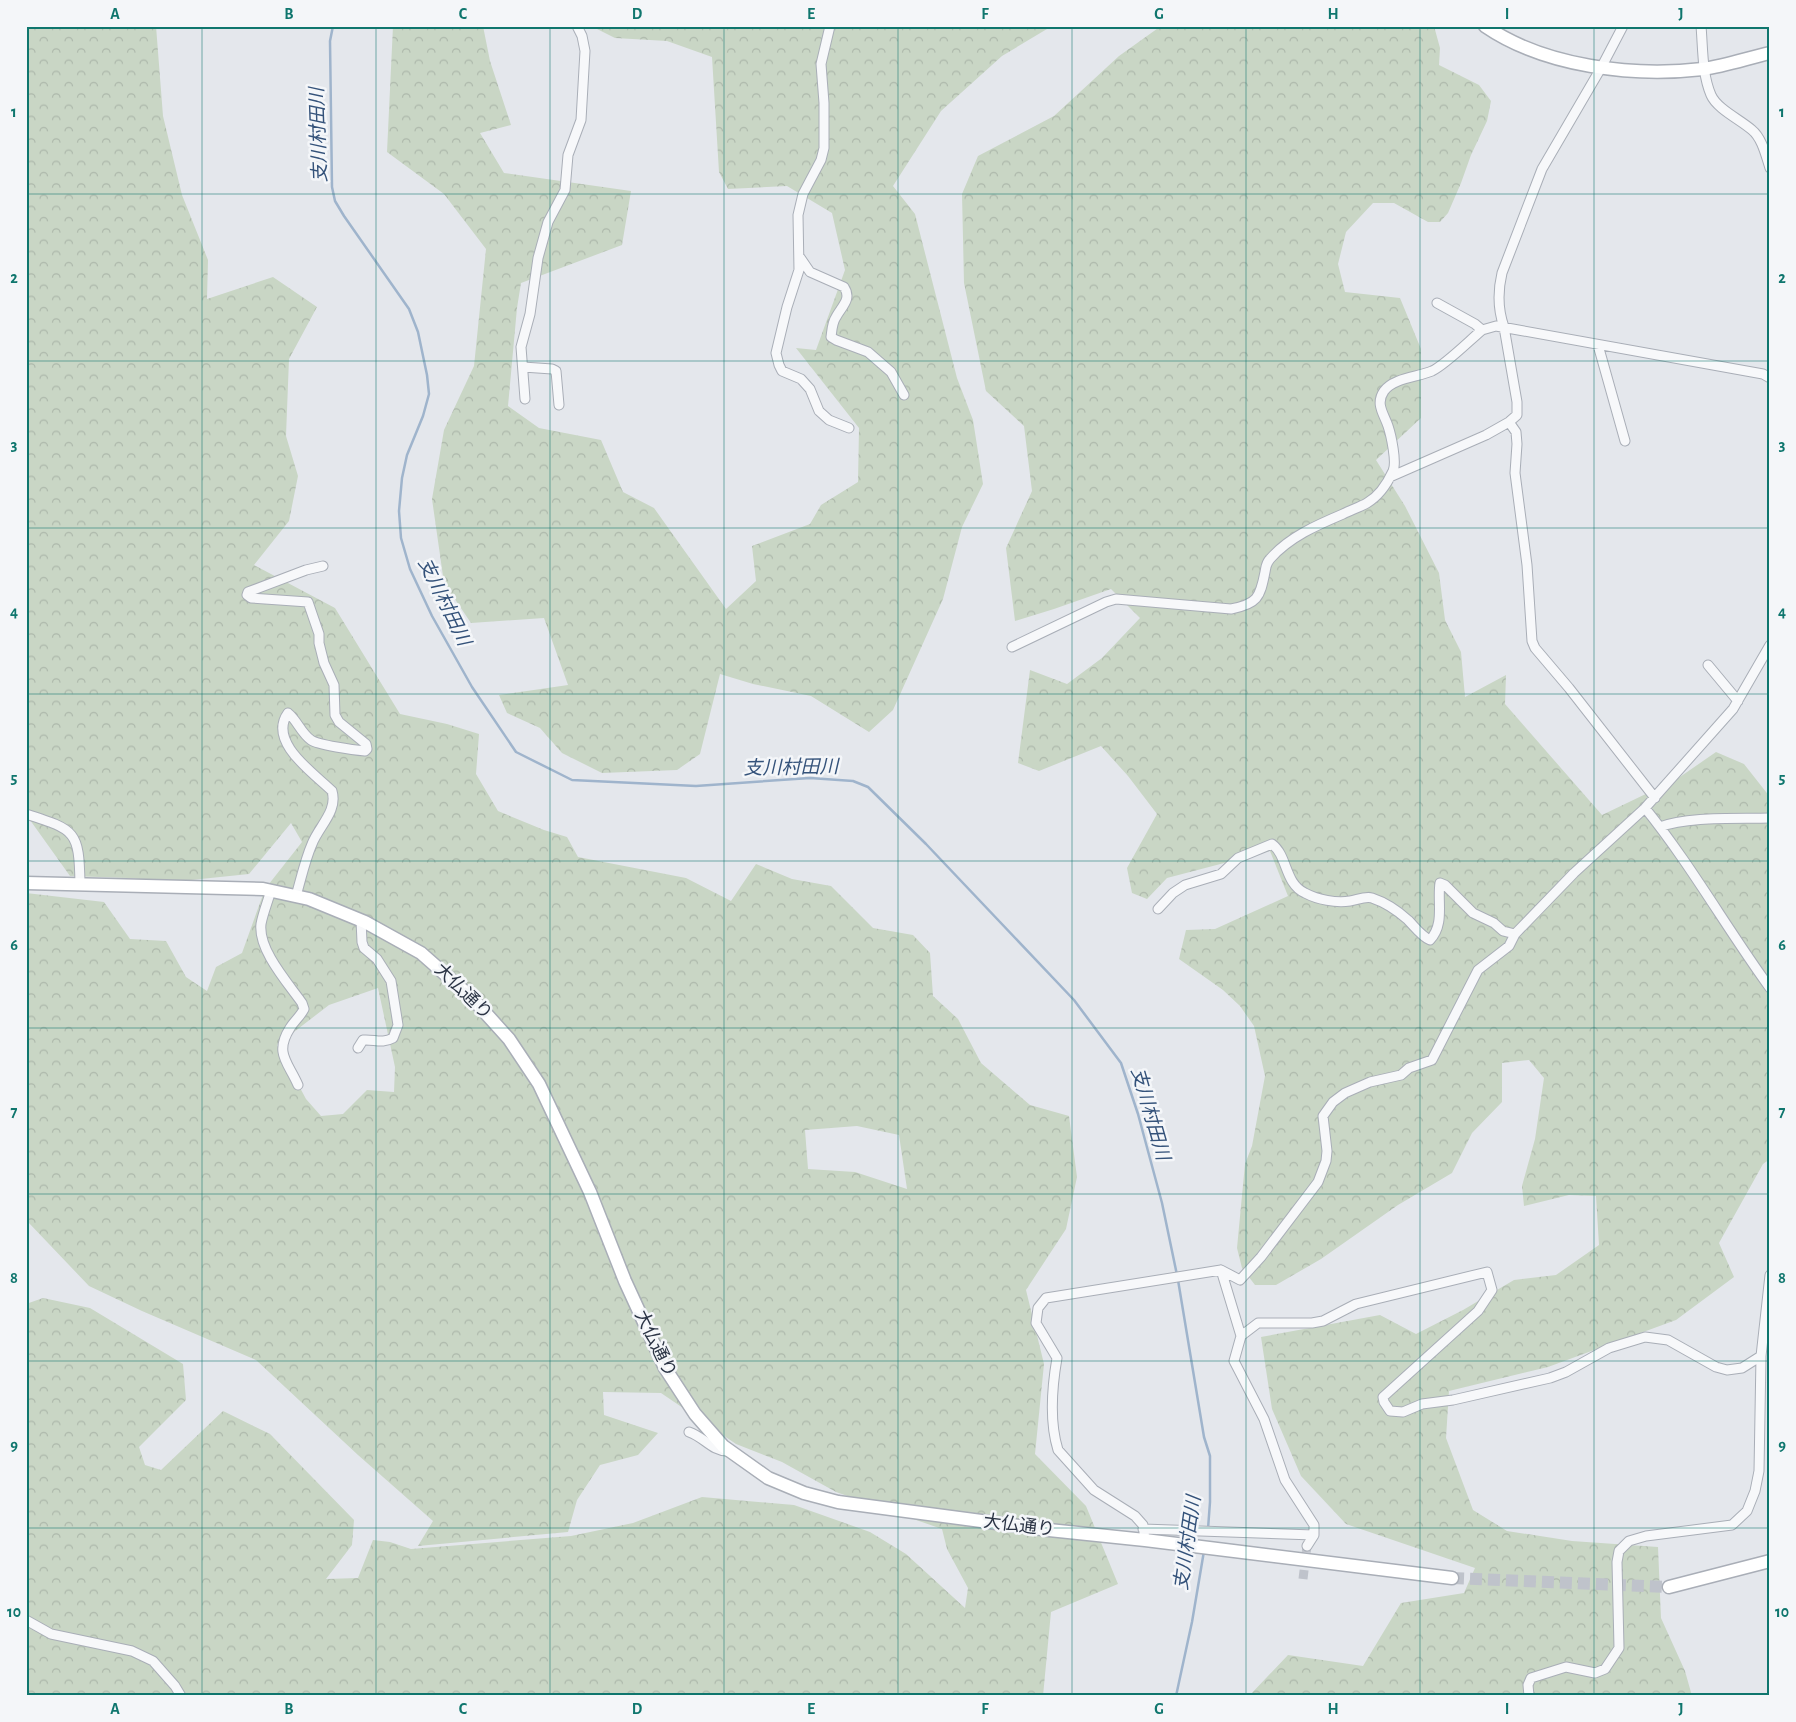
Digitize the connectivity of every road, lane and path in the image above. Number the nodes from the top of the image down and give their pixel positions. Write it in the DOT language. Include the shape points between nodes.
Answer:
graph roads {
  1 [pos="577,26"];
  2 [pos="830,26"];
  3 [pos="1485,26"];
  4 [pos="1623,26"];
  5 [pos="1702,26"];
  6 [pos="1770,53"];
  7 [pos="1602,68"];
  8 [pos="1704,68"];
  9 [pos="1770,168"];
  10 [pos="799,256"];
  11 [pos="1437,303"];
  12 [pos="1504,327"];
  13 [pos="1482,330"];
  14 [pos="1598,346"];
  15 [pos="523,367"];
  16 [pos="1770,378"];
  17 [pos="904,395"];
  18 [pos="525,399"];
  19 [pos="559,405"];
  20 [pos="1509,422"];
  21 [pos="849,428"];
  22 [pos="1626,441"];
  23 [pos="1390,477"];
  24 [pos="323,566"];
  25 [pos="1770,645"];
  26 [pos="1012,647"];
  27 [pos="1708,665"];
  28 [pos="1738,701"];
  29 [pos="1655,798"];
  30 [pos="1645,808"];
  31 [pos="26,814"];
  32 [pos="1770,818"];
  33 [pos="1660,827"];
  34 [pos="26,883"];
  35 [pos="80,884"];
  36 [pos="271,890"];
  37 [pos="296,896"];
  38 [pos="1158,909"];
  39 [pos="361,920"];
  40 [pos="1515,934"];
  41 [pos="1770,988"];
  42 [pos="358,1048"];
  43 [pos="298,1085"];
  44 [pos="1221,1270"];
  45 [pos="1770,1275"];
  46 [pos="1241,1336"];
  47 [pos="1761,1356"];
  48 [pos="689,1432"];
  49 [pos="730,1451"];
  50 [pos="1144,1534"];
  51 [pos="1314,1535"];
  52 [pos="1307,1546"];
  53 [pos="1770,1561"];
  54 [pos="1452,1578"];
  55 [pos="1669,1587"];
  56 [pos="26,1620"];
  57 [pos="180,1696"];
  58 [pos="1529,1696"];
  1 -- 15 [label="street" via="585,51 581,120 568,155 565,190 548,222 538,258 530,314 521,348"];
  2 -- 10 [label="street" via="821,64 824,148 822,160 803,194 798,215"];
  3 -- 7 [label="street" via="1527,48"];
  4 -- 7 [label="street"];
  5 -- 8 [label="street"];
  6 -- 8 [label="street"];
  7 -- 8 [label="street" via="1670,71"];
  7 -- 12 [label="street" via="1542,169 1502,273 1500,316"];
  8 -- 9 [label="street" via="1711,96 1753,130"];
  10 -- 17 [label="street" via="810,272 844,287 847,292 847,302 835,318 831,337 868,352 891,372"];
  10 -- 21 [label="street" via="800,270 776,353 779,366 782,371 801,379 810,389 819,410 829,420"];
  11 -- 13 [label="street"];
  12 -- 13 [label="street"];
  12 -- 14 [label="street"];
  12 -- 20 [label="street" via="1517,402 1516,415"];
  13 -- 23 [label="street" via="1434,370 1396,382 1380,396 1395,462"];
  14 -- 16 [label="street" via="1763,374"];
  14 -- 22 [label="street"];
  15 -- 18 [label="street"];
  15 -- 19 [label="street" via="556,371"];
  20 -- 23 [label="street"];
  20 -- 29 [label="street" via="1516,432 1514,473 1527,565 1532,641"];
  23 -- 26 [label="street" via="1368,503 1312,528 1279,549 1266,563 1256,600 1246,606 1210,609 1116,599"];
  24 -- 37 [label="street" via="287,577 247,595 251,598 308,602 324,662 334,685 335,715 366,744 367,749 365,752 318,744 310,740 288,713 284,718 285,737 293,754 334,796 331,811 312,843"];
  25 -- 28 [label="street"];
  27 -- 28 [label="street"];
  28 -- 29 [label="street"];
  29 -- 30 [label="street"];
  30 -- 33 [label="street"];
  30 -- 40 [label="street" via="1574,873"];
  31 -- 35 [label="street" via="58,824 70,832 78,845"];
  32 -- 33 [label="street" via="1714,819"];
  33 -- 41 [label="street"];
  34 -- 35 [label="street, 大仏通り"];
  35 -- 36 [label="street, 大仏通り"];
  36 -- 37 [label="street, 大仏通り"];
  36 -- 43 [label="street" via="261,926 264,944 304,1009 288,1030 282,1048"];
  37 -- 39 [label="street, 大仏通り"];
  38 -- 40 [label="street" via="1185,885 1221,874 1238,858 1272,844 1278,848 1291,882 1305,894 1337,902 1374,898 1406,918 1430,940 1438,925 1440,883 1474,913 1503,931"];
  39 -- 42 [label="street" via="364,948 391,980 398,1025 393,1038 381,1042 363,1040"];
  39 -- 49 [label="street, 大仏通り" via="421,953 472,998 509,1039 539,1084 590,1192 625,1281 665,1368 695,1414"];
  40 -- 44 [label="street" via="1508,946 1478,970 1432,1060 1409,1068 1401,1075 1370,1082 1333,1102 1323,1116 1327,1152 1318,1182 1240,1280"];
  44 -- 46 [label="street"];
  44 -- 50 [label="street" via="1046,1298 1036,1314 1036,1323 1057,1358 1053,1423 1058,1450 1094,1490 1134,1516 1142,1525"];
  45 -- 47 [label="street"];
  46 -- 47 [label="street" via="1258,1323 1323,1321 1356,1304 1488,1272 1492,1290 1478,1311 1383,1397 1390,1411 1403,1412 1422,1404 1550,1378 1610,1348 1645,1337 1668,1340 1727,1370 1742,1368"];
  46 -- 51 [label="street" via="1234,1361 1264,1419 1285,1480 1314,1525"];
  47 -- 58 [label="street" via="1759,1471 1747,1511 1732,1525 1629,1541 1619,1551 1617,1562 1619,1648 1613,1660 1606,1669 1596,1673 1566,1666 1531,1678"];
  48 -- 49 [label="street" via="700,1436 710,1446"];
  49 -- 50 [label="street, 大仏通り" via="768,1478 804,1493 838,1502 1039,1529"];
  50 -- 51 [label="street" via="1194,1530"];
  50 -- 54 [label="street, 大仏通り" via="1216,1549"];
  51 -- 52 [label="street"];
  53 -- 55 [label="street"];
  56 -- 57 [label="street" via="51,1634 132,1651 153,1661"];
}
